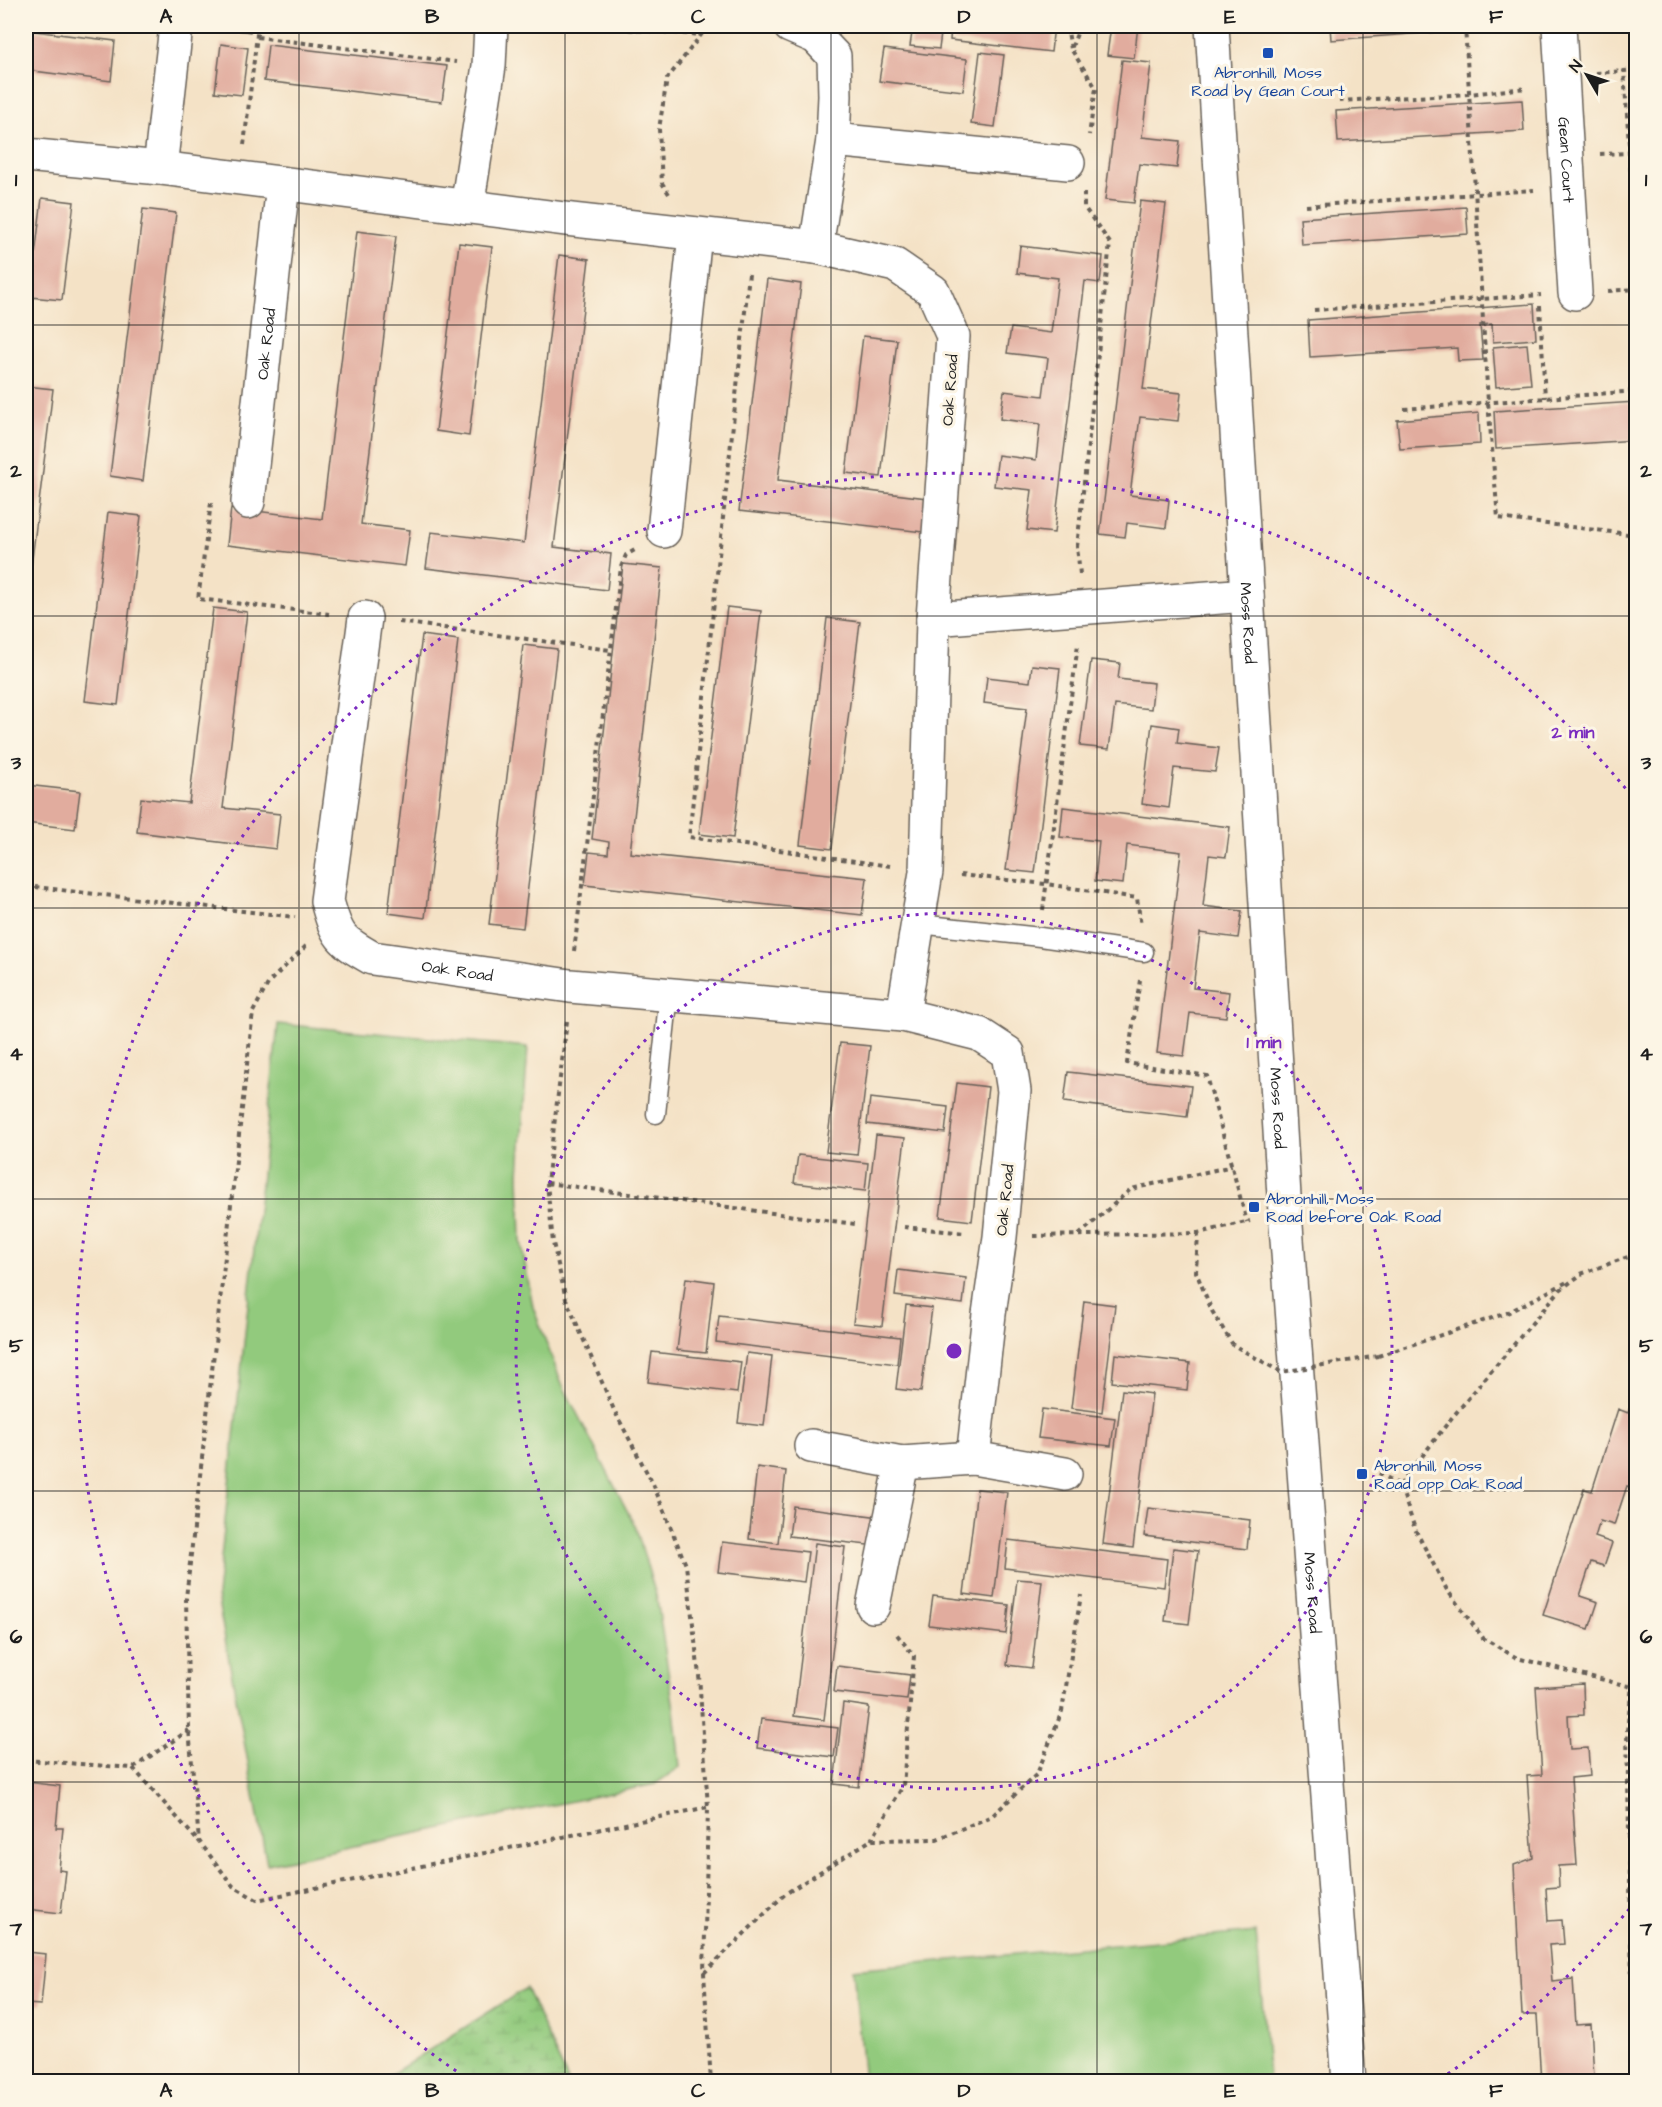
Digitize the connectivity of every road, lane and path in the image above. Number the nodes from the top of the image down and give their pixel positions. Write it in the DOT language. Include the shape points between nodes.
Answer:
graph roads {
  1 [pos="176,26"];
  2 [pos="258,26"];
  3 [pos="491,26"];
  4 [pos="584,26"];
  5 [pos="708,26"];
  6 [pos="790,26"];
  7 [pos="1067,26"];
  8 [pos="1080,26"];
  9 [pos="1212,26"];
  10 [pos="1465,26"];
  11 [pos="1559,26"];
  12 [pos="701,34"];
  13 [pos="257,37"];
  14 [pos="1071,49"];
  15 [pos="489,66"];
  16 [pos="1636,70"];
  17 [pos="1563,82"];
  18 [pos="1469,94"];
  19 [pos="1339,101"];
  20 [pos="833,140"];
  21 [pos="26,155"];
  22 [pos="1080,163"];
  23 [pos="160,168"];
  24 [pos="239,178"];
  25 [pos="283,184"];
  26 [pos="1568,188"];
  27 [pos="1475,194"];
  28 [pos="1306,206"];
  29 [pos="467,207"];
  30 [pos="695,234"];
  31 [pos="752,240"];
  32 [pos="1636,246"];
  33 [pos="816,247"];
  34 [pos="1636,289"];
  35 [pos="1575,293"];
  36 [pos="1540,296"];
  37 [pos="1482,299"];
  38 [pos="1314,309"];
  39 [pos="1636,391"];
  40 [pos="1545,398"];
  41 [pos="1488,402"];
  42 [pos="1404,409"];
  43 [pos="248,502"];
  44 [pos="664,531"];
  45 [pos="1636,535"];
  46 [pos="1247,595"];
  47 [pos="1084,607"];
  48 [pos="365,618"];
  49 [pos="933,619"];
  50 [pos="926,872"];
  51 [pos="1046,884"];
  52 [pos="26,886"];
  53 [pos="919,924"];
  54 [pos="326,930"];
  55 [pos="1040,937"];
  56 [pos="1144,952"];
  57 [pos="570,986"];
  58 [pos="669,993"];
  59 [pos="903,1015"];
  60 [pos="656,1114"];
  61 [pos="1232,1166"];
  62 [pos="547,1183"];
  63 [pos="1285,1212"];
  64 [pos="1247,1221"];
  65 [pos="855,1224"];
  66 [pos="904,1227"];
  67 [pos="1198,1233"];
  68 [pos="1078,1235"];
  69 [pos="1000,1236"];
  70 [pos="1636,1254"];
  71 [pos="1583,1274"];
  72 [pos="811,1446"];
  73 [pos="973,1458"];
  74 [pos="902,1463"];
  75 [pos="1379,1473"];
  76 [pos="1065,1474"];
  77 [pos="1400,1485"];
  78 [pos="1081,1595"];
  79 [pos="873,1606"];
  80 [pos="1636,1648"];
  81 [pos="1634,1688"];
  82 [pos="189,1730"];
  83 [pos="26,1760"];
  84 [pos="133,1768"];
  85 [pos="708,1807"];
  86 [pos="871,1840"];
  87 [pos="199,1841"];
  88 [pos="704,1973"];
  89 [pos="1634,2063"];
  90 [pos="711,2082"];
  91 [pos="1349,2082"];
  92 [pos="1634,2082"];
  1 -- 23 [label="street"];
  2 -- 13 [label="path"];
  3 -- 15 [label="street"];
  4 -- 12 [label="path"];
  5 -- 12 [label="path"];
  6 -- 20 [label="street" via="816,37 834,56"];
  7 -- 14 [label="path"];
  8 -- 14 [label="path"];
  9 -- 46 [label="street, Moss Road"];
  10 -- 18 [label="path"];
  11 -- 17 [label="street, Gean Court"];
  12 -- 30 [label="path" via="667,79 659,129 662,183"];
  13 -- 15 [label="path"];
  13 -- 24 [label="path"];
  14 -- 22 [label="path" via="1096,88"];
  15 -- 29 [label="street"];
  16 -- 32 [label="path" via="1624,71"];
  17 -- 18 [label="path"];
  17 -- 26 [label="street, Gean Court"];
  18 -- 19 [label="path"];
  18 -- 27 [label="path"];
  20 -- 22 [label="street"];
  20 -- 33 [label="street"];
  21 -- 23 [label="street, Oak Road"];
  22 -- 47 [label="path" via="1084,207 1110,243 1077,547"];
  23 -- 24 [label="street, Oak Road"];
  24 -- 25 [label="street, Oak Road"];
  25 -- 29 [label="street, Oak Road"];
  25 -- 43 [label="street, Oak Road"];
  26 -- 27 [label="path"];
  26 -- 35 [label="street, Gean Court"];
  27 -- 28 [label="path"];
  27 -- 37 [label="path"];
  29 -- 30 [label="street, Oak Road"];
  30 -- 31 [label="street, Oak Road"];
  30 -- 44 [label="street"];
  31 -- 33 [label="street, Oak Road"];
  31 -- 50 [label="path" via="689,837"];
  33 -- 49 [label="street, Oak Road" via="895,265 933,291 953,336"];
  34 -- 35 [label="path"];
  35 -- 36 [label="path"];
  36 -- 37 [label="path"];
  36 -- 40 [label="path"];
  37 -- 38 [label="path"];
  37 -- 41 [label="path"];
  39 -- 40 [label="path"];
  40 -- 41 [label="path"];
  41 -- 42 [label="path"];
  41 -- 45 [label="path" via="1498,518"];
  44 -- 57 [label="path" via="626,555 621,567"];
  46 -- 47 [label="street"];
  46 -- 63 [label="street, Moss Road"];
  47 -- 49 [label="street"];
  47 -- 51 [label="path"];
  48 -- 54 [label="street, Oak Road"];
  49 -- 50 [label="street, Oak Road"];
  50 -- 51 [label="path"];
  50 -- 53 [label="street, Oak Road"];
  51 -- 55 [label="path"];
  51 -- 56 [label="path" via="1137,898"];
  52 -- 54 [label="path" via="310,918"];
  53 -- 55 [label="lane"];
  53 -- 59 [label="street, Oak Road"];
  54 -- 57 [label="street, Oak Road" via="372,958"];
  54 -- 82 [label="path" via="269,982 253,1012 186,1598"];
  55 -- 56 [label="lane"];
  56 -- 61 [label="path" via="1127,1063 1207,1076"];
  57 -- 58 [label="street, Oak Road"];
  57 -- 62 [label="path"];
  58 -- 59 [label="street, Oak Road"];
  58 -- 60 [label="lane"];
  59 -- 69 [label="street, Oak Road" via="979,1034 1008,1053 1014,1091"];
  61 -- 64 [label="path"];
  61 -- 68 [label="path" via="1131,1189"];
  62 -- 65 [label="path"];
  62 -- 85 [label="path" via="553,1243 566,1299 614,1410 653,1484 686,1565"];
  63 -- 64 [label="path"];
  63 -- 91 [label="street, Moss Road"];
  64 -- 67 [label="path"];
  66 -- 69 [label="path"];
  67 -- 68 [label="path"];
  67 -- 71 [label="path, bridge" via="1196,1272 1212,1311 1233,1345 1281,1372 1378,1356 1507,1313"];
  68 -- 69 [label="path"];
  69 -- 73 [label="street, Oak Road"];
  70 -- 71 [label="path"];
  71 -- 77 [label="path" via="1560,1290"];
  72 -- 74 [label="street"];
  73 -- 74 [label="street"];
  73 -- 76 [label="street"];
  74 -- 79 [label="street"];
  75 -- 77 [label="path"];
  77 -- 81 [label="path" via="1415,1529 1447,1590 1483,1638 1517,1658"];
  78 -- 86 [label="path" via="1062,1711 1037,1774 992,1816 937,1839"];
  79 -- 86 [label="path" via="914,1656 903,1786"];
  80 -- 81 [label="path"];
  81 -- 89 [label="path" via="1627,1731"];
  82 -- 84 [label="path"];
  82 -- 87 [label="path"];
  83 -- 84 [label="path"];
  84 -- 87 [label="path"];
  85 -- 87 [label="path" via="257,1900 233,1886"];
  85 -- 88 [label="path"];
  86 -- 88 [label="path" via="785,1894"];
  88 -- 90 [label="path"];
  89 -- 92 [label="path"];
}
